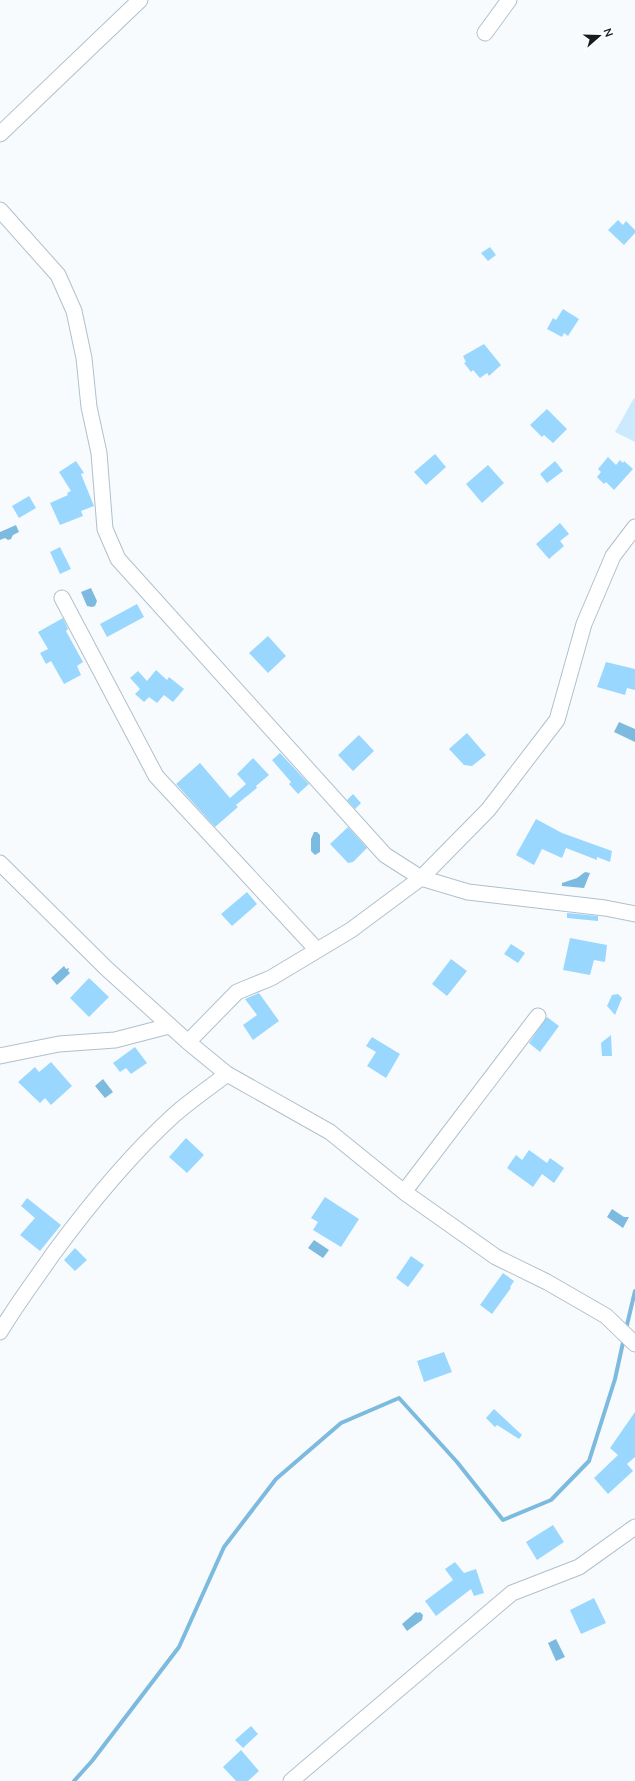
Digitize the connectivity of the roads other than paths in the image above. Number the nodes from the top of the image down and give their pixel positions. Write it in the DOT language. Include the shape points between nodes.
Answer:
graph roads {
  1 [pos="140,0"];
  2 [pos="509,0"];
  3 [pos="485,33"];
  4 [pos="0,134"];
  5 [pos="0,210"];
  6 [pos="635,527"];
  7 [pos="62,598"];
  8 [pos="0,863"];
  9 [pos="421,878"];
  10 [pos="635,914"];
  11 [pos="317,950"];
  12 [pos="538,1016"];
  13 [pos="169,1026"];
  14 [pos="188,1042"];
  15 [pos="0,1056"];
  16 [pos="227,1074"];
  17 [pos="404,1192"];
  18 [pos="0,1332"];
  19 [pos="635,1344"];
  20 [pos="635,1527"];
  21 [pos="291,1781"];
  1 -- 4 [label="street"];
  2 -- 3 [label="street"];
  5 -- 9 [label="street" via="58,276 74,311 84,358 88,407 99,453 105,529 118,559 385,855"];
  6 -- 9 [label="street" via="613,556 584,624 557,720 488,810"];
  7 -- 11 [label="street" via="156,776"];
  8 -- 13 [label="street" via="107,969"];
  9 -- 10 [label="street" via="468,892 605,908"];
  9 -- 11 [label="street" via="350,930"];
  11 -- 14 [label="street" via="271,978 237,992"];
  12 -- 17 [label="street"];
  13 -- 14 [label="street"];
  13 -- 15 [label="street" via="115,1040 59,1044"];
  14 -- 16 [label="street"];
  16 -- 17 [label="street" via="330,1132"];
  16 -- 18 [label="street" via="174,1115 90,1205"];
  17 -- 19 [label="street" via="496,1257 547,1282 606,1316"];
  20 -- 21 [label="street" via="579,1567 512,1593"];
}
